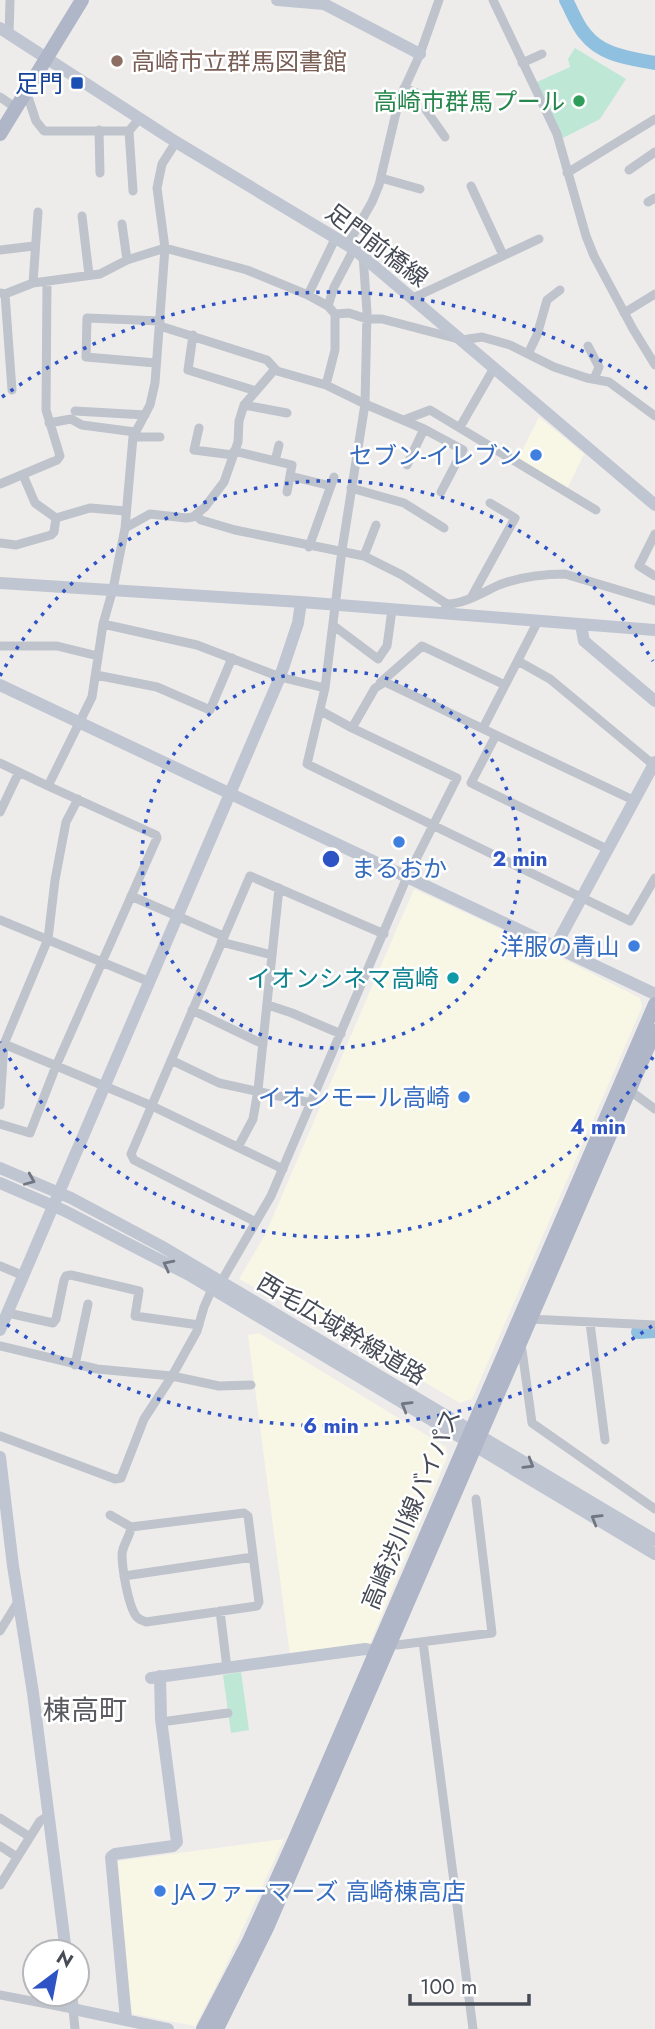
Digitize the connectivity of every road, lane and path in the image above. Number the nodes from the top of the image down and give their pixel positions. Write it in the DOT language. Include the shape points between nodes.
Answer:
graph roads {
  1 [pos="10,0"];
  2 [pos="82,0"];
  3 [pos="277,0"];
  4 [pos="439,0"];
  5 [pos="493,0"];
  6 [pos="5,31"];
  7 [pos="420,54"];
  8 [pos="542,54"];
  9 [pos="46,59"];
  10 [pos="523,63"];
  11 [pos="404,88"];
  12 [pos="26,91"];
  13 [pos="0,97"];
  14 [pos="16,108"];
  15 [pos="139,119"];
  16 [pos="654,123"];
  17 [pos="99,130"];
  18 [pos="129,131"];
  19 [pos="0,134"];
  20 [pos="445,137"];
  21 [pos="176,142"];
  22 [pos="655,152"];
  23 [pos="629,170"];
  24 [pos="100,173"];
  25 [pos="567,173"];
  26 [pos="381,178"];
  27 [pos="471,186"];
  28 [pos="420,189"];
  29 [pos="133,191"];
  30 [pos="38,212"];
  31 [pos="82,216"];
  32 [pos="122,224"];
  33 [pos="336,237"];
  34 [pos="539,239"];
  35 [pos="34,246"];
  36 [pos="165,248"];
  37 [pos="355,249"];
  38 [pos="0,250"];
  39 [pos="503,255"];
  40 [pos="127,260"];
  41 [pos="89,275"];
  42 [pos="47,282"];
  43 [pos="33,283"];
  44 [pos="560,290"];
  45 [pos="2,293"];
  46 [pos="655,294"];
  47 [pos="308,295"];
  48 [pos="413,298"];
  49 [pos="328,306"];
  50 [pos="624,313"];
  51 [pos="335,314"];
  52 [pos="367,319"];
  53 [pos="160,324"];
  54 [pos="193,335"];
  55 [pos="462,340"];
  56 [pos="589,346"];
  57 [pos="528,354"];
  58 [pos="156,363"];
  59 [pos="655,365"];
  60 [pos="495,368"];
  61 [pos="275,369"];
  62 [pos="594,379"];
  63 [pos="326,385"];
  64 [pos="12,390"];
  65 [pos="256,391"];
  66 [pos="365,404"];
  67 [pos="244,405"];
  68 [pos="75,411"];
  69 [pos="287,413"];
  70 [pos="145,415"];
  71 [pos="655,416"];
  72 [pos="404,420"];
  73 [pos="49,423"];
  74 [pos="460,427"];
  75 [pos="199,428"];
  76 [pos="424,429"];
  77 [pos="134,435"];
  78 [pos="160,437"];
  79 [pos="279,445"];
  80 [pos="234,453"];
  81 [pos="275,461"];
  82 [pos="407,464"];
  83 [pos="23,475"];
  84 [pos="290,476"];
  85 [pos="0,484"];
  86 [pos="351,488"];
  87 [pos="287,492"];
  88 [pos="440,492"];
  89 [pos="490,503"];
  90 [pos="655,505"];
  91 [pos="596,510"];
  92 [pos="125,511"];
  93 [pos="196,515"];
  94 [pos="56,518"];
  95 [pos="376,525"];
  96 [pos="125,528"];
  97 [pos="444,528"];
  98 [pos="655,534"];
  99 [pos="0,543"];
  100 [pos="309,547"];
  101 [pos="342,550"];
  102 [pos="364,556"];
  103 [pos="655,576"];
  104 [pos="0,583"];
  105 [pos="113,589"];
  106 [pos="654,597"];
  107 [pos="471,598"];
  108 [pos="301,602"];
  109 [pos="337,605"];
  110 [pos="445,609"];
  111 [pos="392,610"];
  112 [pos="538,621"];
  113 [pos="103,624"];
  114 [pos="581,625"];
  115 [pos="334,626"];
  116 [pos="655,630"];
  117 [pos="0,646"];
  118 [pos="98,656"];
  119 [pos="232,658"];
  120 [pos="518,662"];
  121 [pos="96,675"];
  122 [pos="280,677"];
  123 [pos="380,684"];
  124 [pos="0,685"];
  125 [pos="505,685"];
  126 [pos="326,688"];
  127 [pos="655,701"];
  128 [pos="320,711"];
  129 [pos="79,723"];
  130 [pos="352,728"];
  131 [pos="483,728"];
  132 [pos="496,735"];
  133 [pos="0,763"];
  134 [pos="654,764"];
  135 [pos="19,772"];
  136 [pos="48,786"];
  137 [pos="230,793"];
  138 [pos="78,799"];
  139 [pos="633,800"];
  140 [pos="0,812"];
  141 [pos="433,826"];
  142 [pos="607,849"];
  143 [pos="407,877"];
  144 [pos="655,878"];
  145 [pos="279,888"];
  146 [pos="131,896"];
  147 [pos="582,896"];
  148 [pos="178,917"];
  149 [pos="0,920"];
  150 [pos="384,934"];
  151 [pos="48,939"];
  152 [pos="222,939"];
  153 [pos="555,947"];
  154 [pos="272,955"];
  155 [pos="103,962"];
  156 [pos="150,982"];
  157 [pos="655,995"];
  158 [pos="655,1004"];
  159 [pos="268,1005"];
  160 [pos="192,1010"];
  161 [pos="655,1031"];
  162 [pos="341,1034"];
  163 [pos="4,1044"];
  164 [pos="263,1045"];
  165 [pos="171,1059"];
  166 [pos="56,1066"];
  167 [pos="104,1086"];
  168 [pos="258,1090"];
  169 [pos="629,1090"];
  170 [pos="311,1102"];
  171 [pos="0,1105"];
  172 [pos="152,1106"];
  173 [pos="655,1110"];
  174 [pos="0,1124"];
  175 [pos="238,1147"];
  176 [pos="0,1168"];
  177 [pos="283,1169"];
  178 [pos="0,1183"];
  179 [pos="60,1194"];
  180 [pos="54,1206"];
  181 [pos="256,1222"];
  182 [pos="0,1266"];
  183 [pos="24,1276"];
  184 [pos="217,1285"];
  185 [pos="88,1304"];
  186 [pos="8,1313"];
  187 [pos="529,1319"];
  188 [pos="590,1323"];
  189 [pos="199,1325"];
  190 [pos="655,1325"];
  191 [pos="0,1330"];
  192 [pos="0,1346"];
  193 [pos="517,1347"];
  194 [pos="75,1365"];
  195 [pos="172,1376"];
  196 [pos="251,1385"];
  197 [pos="0,1436"];
  198 [pos="473,1438"];
  199 [pos="605,1440"];
  200 [pos="0,1457"];
  201 [pos="476,1499"];
  202 [pos="655,1508"];
  203 [pos="110,1515"];
  204 [pos="131,1527"];
  205 [pos="655,1540"];
  206 [pos="655,1554"];
  207 [pos="253,1557"];
  208 [pos="124,1576"];
  209 [pos="19,1600"];
  210 [pos="220,1611"];
  211 [pos="0,1631"];
  212 [pos="423,1642"];
  213 [pos="390,1643"];
  214 [pos="375,1651"];
  215 [pos="227,1668"];
  216 [pos="228,1713"];
  217 [pos="162,1722"];
  218 [pos="48,1816"];
  219 [pos="0,1818"];
  220 [pos="30,1837"];
  221 [pos="0,1846"];
  222 [pos="18,1857"];
  223 [pos="0,1885"];
  224 [pos="64,1938"];
  225 [pos="0,1995"];
  226 [pos="74,2020"];
  227 [pos="126,2020"];
  228 [pos="67,2029"];
  229 [pos="167,2029"];
  230 [pos="204,2029"];
  231 [pos="217,2029"];
  232 [pos="472,2029"];
  1 -- 6 [label="street"];
  2 -- 9 [label="main road"];
  3 -- 7 [label="street" via="324,4"];
  4 -- 7 [label="street"];
  5 -- 10 [label="street"];
  6 -- 9 [label="street, 足門前橋線"];
  7 -- 11 [label="street"];
  8 -- 10 [label="street"];
  9 -- 12 [label="main road"];
  9 -- 15 [label="street, 足門前橋線"];
  10 -- 25 [label="street" via="557,134"];
  11 -- 20 [label="street" via="427,97 426,110"];
  11 -- 26 [label="street"];
  12 -- 14 [label="main road"];
  12 -- 17 [label="street" via="44,131"];
  13 -- 14 [label="street"];
  14 -- 19 [label="main road"];
  15 -- 18 [label="street"];
  15 -- 21 [label="street, 足門前橋線"];
  16 -- 25 [label="street"];
  17 -- 18 [label="street"];
  17 -- 24 [label="street"];
  18 -- 29 [label="street"];
  21 -- 33 [label="street, 足門前橋線"];
  21 -- 36 [label="street" via="162,164 157,188"];
  22 -- 23 [label="street"];
  25 -- 50 [label="street" via="590,246"];
  26 -- 28 [label="street"];
  26 -- 37 [label="street"];
  27 -- 39 [label="street"];
  30 -- 35 [label="street"];
  31 -- 41 [label="street"];
  32 -- 40 [label="street"];
  33 -- 37 [label="street, 足門前橋線"];
  33 -- 47 [label="street"];
  34 -- 39 [label="street"];
  35 -- 38 [label="street"];
  35 -- 43 [label="street"];
  36 -- 40 [label="street"];
  36 -- 47 [label="street" via="247,270"];
  36 -- 53 [label="street"];
  37 -- 48 [label="street, 足門前橋線"];
  37 -- 49 [label="street"];
  37 -- 52 [label="street"];
  39 -- 48 [label="street"];
  40 -- 41 [label="street"];
  41 -- 42 [label="street"];
  42 -- 43 [label="street"];
  42 -- 73 [label="street"];
  43 -- 45 [label="street"];
  44 -- 57 [label="street" via="547,300"];
  45 -- 64 [label="street"];
  46 -- 50 [label="street"];
  47 -- 49 [label="street"];
  48 -- 55 [label="street, 足門前橋線"];
  49 -- 51 [label="street"];
  50 -- 59 [label="street"];
  51 -- 52 [label="street"];
  51 -- 63 [label="street" via="335,350"];
  52 -- 55 [label="street"];
  52 -- 66 [label="street"];
  53 -- 54 [label="street"];
  53 -- 58 [label="street"];
  53 -- 58 [label="street" via="87,318 86,357"];
  54 -- 61 [label="street" via="267,360"];
  54 -- 65 [label="street" via="187,370"];
  55 -- 57 [label="street" via="482,337"];
  55 -- 60 [label="street, 足門前橋線"];
  56 -- 62 [label="street" via="599,367"];
  57 -- 62 [label="street"];
  58 -- 70 [label="street"];
  60 -- 74 [label="street"];
  60 -- 90 [label="street, 足門前橋線"];
  61 -- 63 [label="street"];
  61 -- 65 [label="street"];
  62 -- 71 [label="street" via="609,382"];
  63 -- 66 [label="street"];
  65 -- 67 [label="street"];
  66 -- 72 [label="street"];
  66 -- 86 [label="street"];
  67 -- 69 [label="street"];
  67 -- 80 [label="street"];
  68 -- 70 [label="street"];
  70 -- 77 [label="street"];
  72 -- 74 [label="street" via="430,410"];
  72 -- 76 [label="street"];
  73 -- 77 [label="street" via="71,419"];
  73 -- 83 [label="street" via="60,456"];
  74 -- 91 [label="street"];
  75 -- 80 [label="street" via="194,450"];
  76 -- 82 [label="street"];
  76 -- 88 [label="street" via="463,450"];
  77 -- 78 [label="street"];
  77 -- 92 [label="street"];
  79 -- 81 [label="street"];
  80 -- 81 [label="street"];
  80 -- 93 [label="street" via="224,482"];
  81 -- 84 [label="street" via="292,465"];
  83 -- 85 [label="street"];
  83 -- 94 [label="street" via="35,503"];
  84 -- 87 [label="street"];
  84 -- 100 [label="street" via="333,482"];
  86 -- 97 [label="street" via="404,503"];
  86 -- 101 [label="street"];
  89 -- 107 [label="street" via="515,518"];
  92 -- 94 [label="street" via="90,508"];
  92 -- 96 [label="street"];
  93 -- 96 [label="street" via="186,519 150,514"];
  93 -- 100 [label="street" via="235,530"];
  94 -- 99 [label="street" via="51,535 16,545"];
  95 -- 102 [label="street"];
  96 -- 105 [label="street"];
  98 -- 103 [label="street" via="639,566"];
  100 -- 101 [label="street"];
  101 -- 102 [label="street"];
  101 -- 109 [label="street"];
  102 -- 110 [label="street" via="402,575"];
  104 -- 105 [label="street"];
  105 -- 108 [label="street"];
  105 -- 113 [label="street"];
  106 -- 107 [label="street" via="565,574 519,578"];
  107 -- 110 [label="street"];
  108 -- 109 [label="street"];
  108 -- 122 [label="street"];
  109 -- 111 [label="street"];
  109 -- 115 [label="street"];
  110 -- 111 [label="street"];
  110 -- 112 [label="street"];
  111 -- 115 [label="street" via="387,646 378,659"];
  112 -- 114 [label="street"];
  112 -- 120 [label="street"];
  113 -- 118 [label="street"];
  113 -- 119 [label="street" via="197,645"];
  114 -- 116 [label="street"];
  114 -- 127 [label="street" via="583,640"];
  115 -- 126 [label="street"];
  117 -- 118 [label="street" via="57,646"];
  118 -- 121 [label="street"];
  119 -- 121 [label="street" via="210,710 157,687"];
  119 -- 122 [label="street"];
  120 -- 125 [label="street"];
  120 -- 134 [label="street" via="550,679"];
  121 -- 129 [label="street" via="92,697"];
  122 -- 126 [label="street"];
  122 -- 137 [label="street"];
  123 -- 125 [label="street" via="422,646"];
  123 -- 130 [label="street"];
  123 -- 131 [label="street" via="389,683"];
  124 -- 129 [label="street"];
  125 -- 131 [label="street"];
  126 -- 128 [label="street"];
  128 -- 130 [label="street"];
  128 -- 141 [label="street" via="307,764"];
  129 -- 136 [label="street"];
  129 -- 137 [label="street"];
  130 -- 141 [label="street" via="457,778"];
  131 -- 132 [label="street"];
  132 -- 139 [label="street"];
  132 -- 142 [label="street" via="471,783"];
  133 -- 135 [label="street"];
  134 -- 139 [label="street"];
  135 -- 136 [label="street"];
  135 -- 140 [label="street"];
  136 -- 138 [label="street"];
  137 -- 143 [label="street"];
  137 -- 148 [label="street"];
  138 -- 146 [label="street" via="156,835"];
  138 -- 151 [label="street" via="66,822"];
  139 -- 142 [label="street"];
  141 -- 143 [label="street"];
  141 -- 147 [label="street"];
  142 -- 147 [label="street"];
  143 -- 150 [label="street"];
  143 -- 153 [label="street"];
  144 -- 147 [label="street" via="631,921"];
  145 -- 150 [label="street"];
  145 -- 152 [label="street" via="250,876"];
  145 -- 154 [label="street"];
  146 -- 148 [label="street"];
  146 -- 155 [label="street"];
  147 -- 153 [label="street"];
  148 -- 152 [label="street"];
  148 -- 156 [label="street"];
  149 -- 151 [label="street"];
  150 -- 162 [label="street"];
  151 -- 155 [label="street"];
  151 -- 163 [label="street"];
  152 -- 154 [label="street"];
  152 -- 160 [label="street"];
  153 -- 157 [label="street"];
  154 -- 159 [label="street"];
  155 -- 156 [label="street"];
  155 -- 166 [label="street"];
  156 -- 167 [label="street"];
  158 -- 198 [label="main road, 高崎渋川線バイパス"];
  159 -- 162 [label="street"];
  159 -- 164 [label="street"];
  160 -- 164 [label="street"];
  160 -- 165 [label="street"];
  161 -- 169 [label="main road, 高崎渋川線バイパス"];
  162 -- 170 [label="street"];
  163 -- 166 [label="street"];
  163 -- 171 [label="street"];
  164 -- 168 [label="street"];
  165 -- 168 [label="street" via="219,1083"];
  165 -- 172 [label="street"];
  166 -- 167 [label="street"];
  166 -- 174 [label="street" via="30,1133"];
  167 -- 172 [label="street"];
  167 -- 179 [label="street"];
  168 -- 170 [label="street"];
  168 -- 175 [label="street" via="253,1119"];
  169 -- 173 [label="street"];
  169 -- 187 [label="main road, 高崎渋川線バイパス"];
  170 -- 177 [label="street"];
  172 -- 175 [label="street"];
  172 -- 181 [label="street" via="131,1154 134,1160"];
  175 -- 177 [label="street"];
  176 -- 179 [label="street, 西毛広域幹線道路, one-way"];
  177 -- 181 [label="street"];
  178 -- 180 [label="street, 西毛広域幹線道路"];
  179 -- 180 [label="street"];
  179 -- 184 [label="street, 西毛広域幹線道路" via="161,1246"];
  180 -- 183 [label="street"];
  184 -- 180 [label="street, 西毛広域幹線道路, one-way"];
  181 -- 184 [label="street"];
  182 -- 183 [label="street"];
  183 -- 186 [label="street"];
  184 -- 189 [label="street"];
  184 -- 198 [label="street, 西毛広域幹線道路"];
  185 -- 194 [label="street"];
  186 -- 189 [label="street" via="53,1323 64,1280 71,1275 139,1291 135,1316"];
  186 -- 191 [label="street"];
  187 -- 188 [label="street"];
  187 -- 193 [label="main road, 高崎渋川線バイパス"];
  188 -- 190 [label="street"];
  188 -- 199 [label="street"];
  189 -- 195 [label="street"];
  192 -- 194 [label="street"];
  193 -- 198 [label="main road, 高崎渋川線バイパス"];
  193 -- 202 [label="street" via="522,1350 532,1423"];
  194 -- 195 [label="street"];
  195 -- 196 [label="street" via="219,1386"];
  195 -- 197 [label="street" via="144,1419 121,1478"];
  198 -- 205 [label="street, 西毛広域幹線道路, one-way"];
  206 -- 198 [label="street, 西毛広域幹線道路, one-way"];
  198 -- 213 [label="main road, 高崎渋川線バイパス"];
  198 -- 214 [label="main road, 高崎渋川線バイパス"];
  200 -- 209 [label="street"];
  201 -- 212 [label="street" via="492,1633"];
  203 -- 204 [label="street"];
  204 -- 207 [label="street" via="244,1513"];
  204 -- 208 [label="street" via="122,1553"];
  207 -- 208 [label="street"];
  207 -- 210 [label="street" via="257,1606"];
  208 -- 210 [label="street" via="135,1615 146,1622"];
  209 -- 211 [label="street"];
  209 -- 218 [label="street"];
  210 -- 215 [label="street"];
  212 -- 213 [label="street"];
  212 -- 232 [label="street"];
  213 -- 231 [label="main road, 高崎渋川線バイパス" via="262,1939"];
  214 -- 215 [label="street"];
  214 -- 230 [label="main road, 高崎渋川線バイパス" via="258,1920"];
  215 -- 217 [label="street" via="156,1677"];
  216 -- 217 [label="street"];
  217 -- 227 [label="street" via="177,1842 111,1857"];
  218 -- 220 [label="street"];
  218 -- 224 [label="street"];
  219 -- 220 [label="street"];
  220 -- 222 [label="street"];
  221 -- 222 [label="street"];
  222 -- 223 [label="street"];
  225 -- 226 [label="street"];
  226 -- 227 [label="street"];
  226 -- 228 [label="street"];
  227 -- 229 [label="street"];
}
